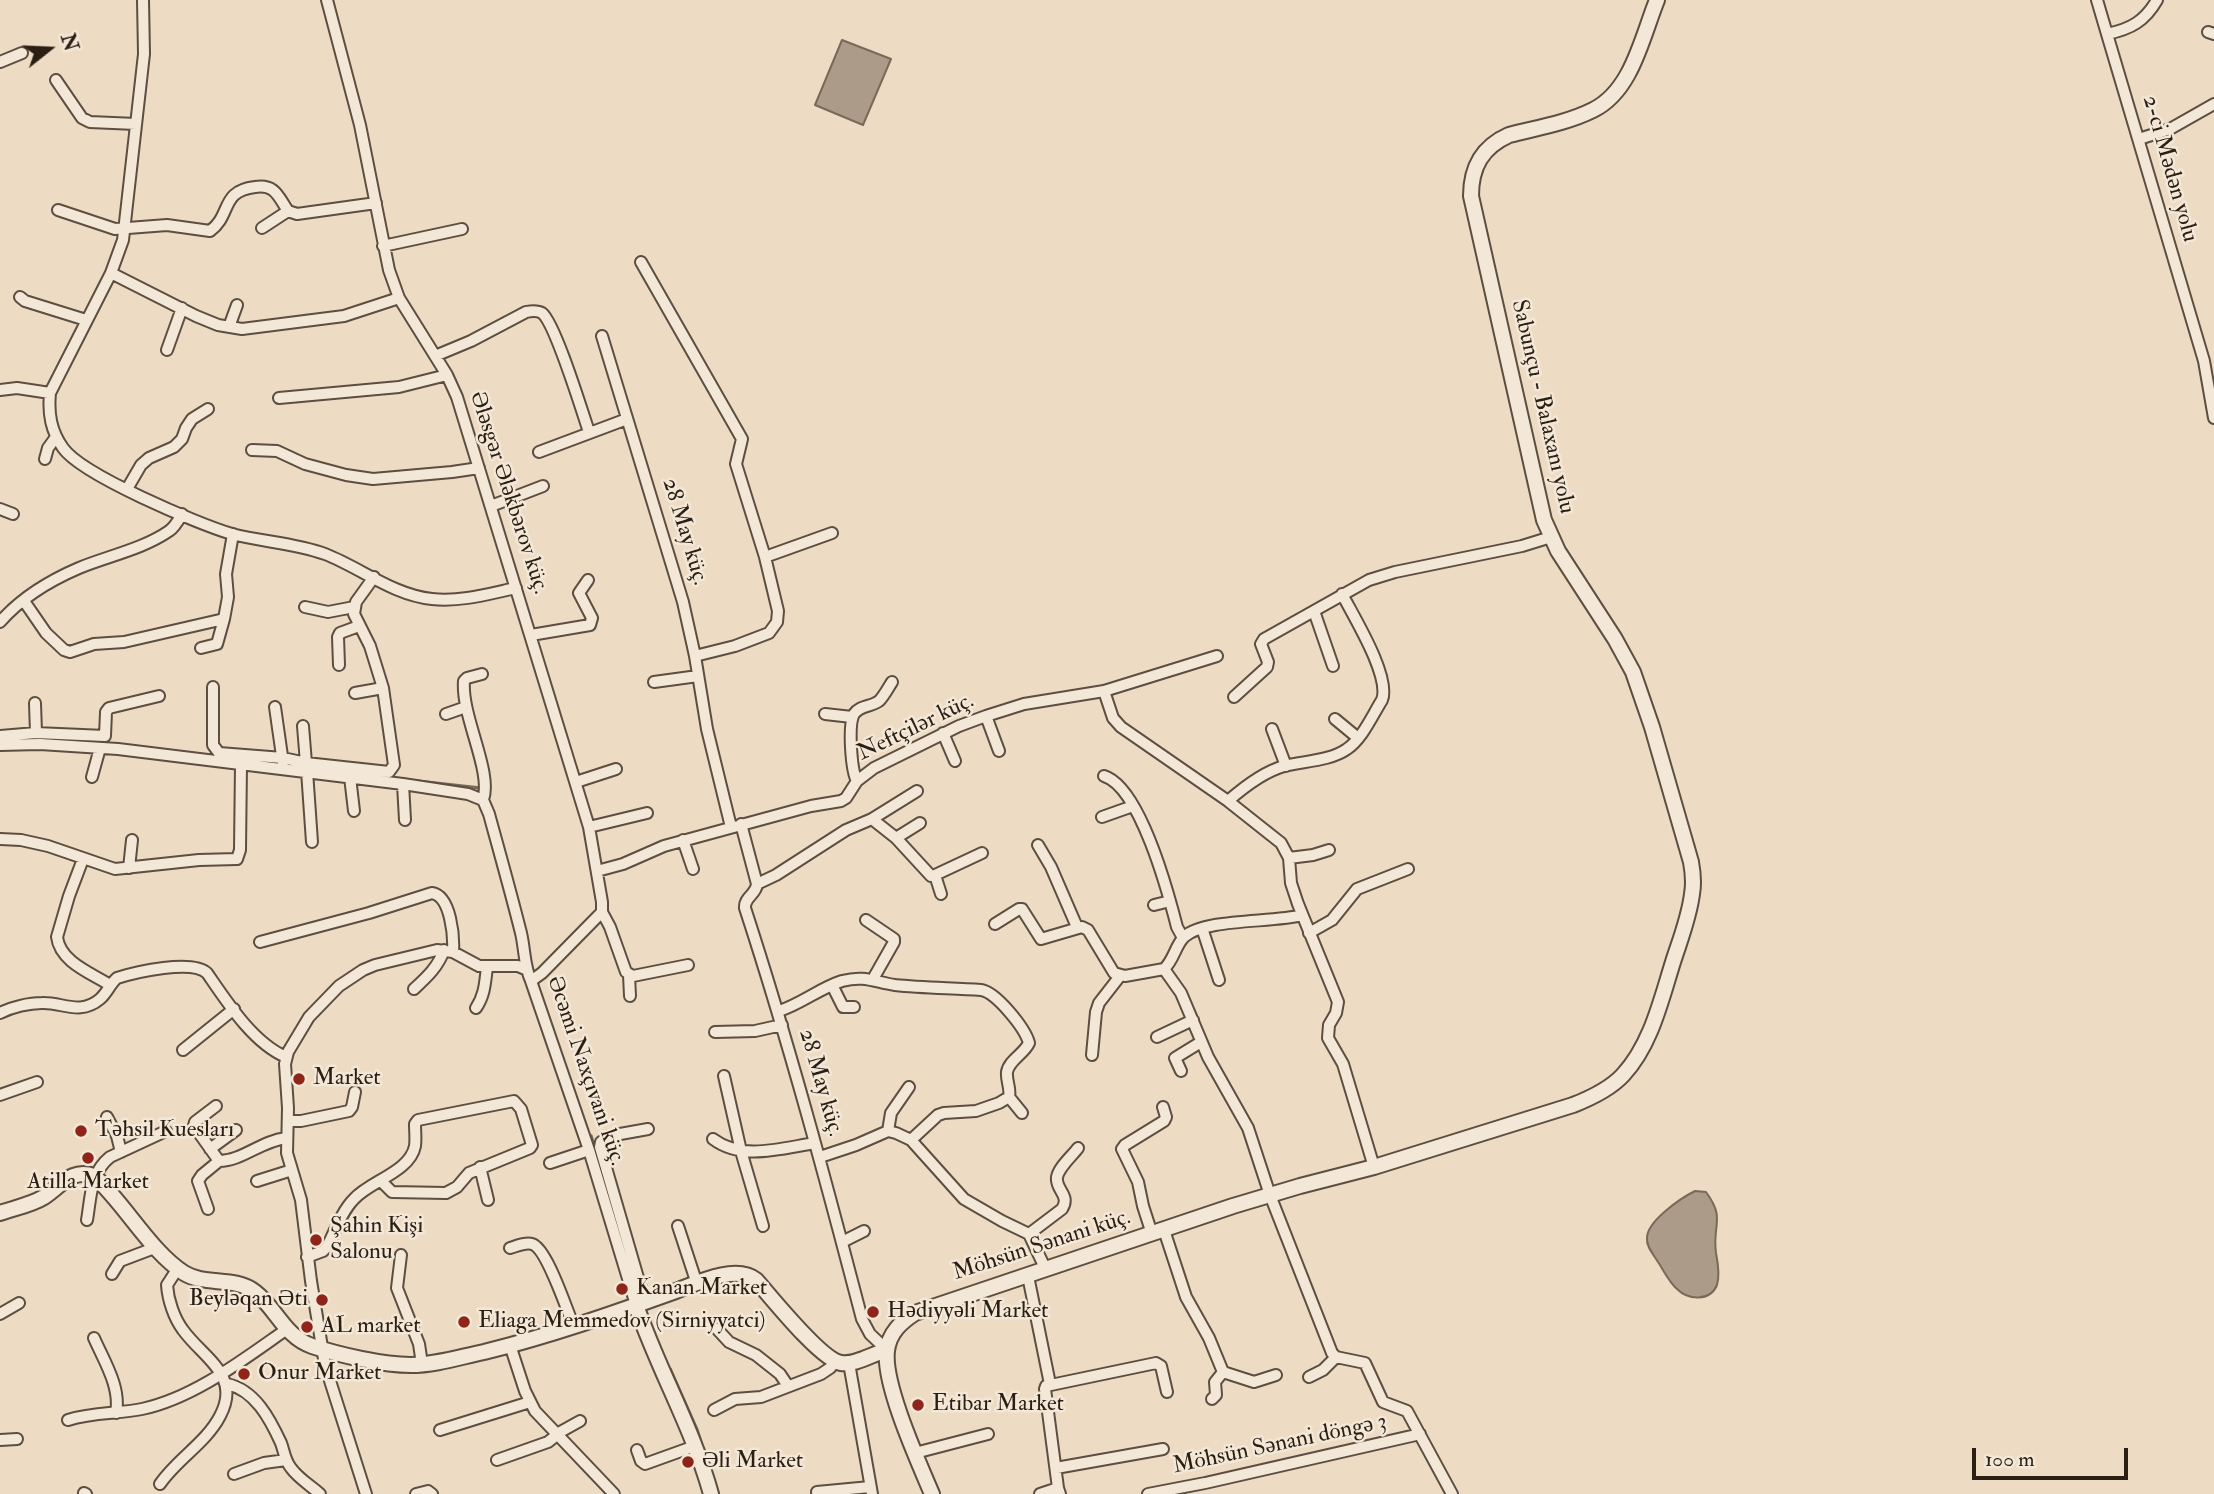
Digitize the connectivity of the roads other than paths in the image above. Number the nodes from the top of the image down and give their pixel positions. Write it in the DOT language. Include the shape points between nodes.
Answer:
graph roads {
  1 [pos="143,0"];
  2 [pos="327,0"];
  3 [pos="1657,0"];
  4 [pos="2098,0"];
  5 [pos="2157,0"];
  6 [pos="2107,34"];
  7 [pos="22,54"];
  8 [pos="0,62"];
  9 [pos="56,80"];
  10 [pos="2214,104"];
  11 [pos="136,124"];
  12 [pos="2139,138"];
  13 [pos="376,203"];
  14 [pos="58,210"];
  15 [pos="288,211"];
  16 [pos="262,228"];
  17 [pos="462,229"];
  18 [pos="125,230"];
  19 [pos="383,246"];
  20 [pos="641,262"];
  21 [pos="111,273"];
  22 [pos="20,297"];
  23 [pos="399,298"];
  24 [pos="237,305"];
  25 [pos="182,308"];
  26 [pos="86,320"];
  27 [pos="229,327"];
  28 [pos="602,336"];
  29 [pos="167,350"];
  30 [pos="435,356"];
  31 [pos="447,375"];
  32 [pos="0,390"];
  33 [pos="50,393"];
  34 [pos="279,398"];
  35 [pos="208,409"];
  36 [pos="627,418"];
  37 [pos="2214,418"];
  38 [pos="589,432"];
  39 [pos="57,437"];
  40 [pos="252,450"];
  41 [pos="539,452"];
  42 [pos="45,459"];
  43 [pos="479,468"];
  44 [pos="543,486"];
  45 [pos="127,489"];
  46 [pos="491,506"];
  47 [pos="0,509"];
  48 [pos="13,514"];
  49 [pos="182,514"];
  50 [pos="832,533"];
  51 [pos="233,534"];
  52 [pos="1551,537"];
  53 [pos="765,556"];
  54 [pos="374,578"];
  55 [pos="588,580"];
  56 [pos="516,588"];
  57 [pos="1342,594"];
  58 [pos="24,601"];
  59 [pos="305,607"];
  60 [pos="354,607"];
  61 [pos="1314,611"];
  62 [pos="224,619"];
  63 [pos="0,622"];
  64 [pos="359,626"];
  65 [pos="531,635"];
  66 [pos="201,648"];
  67 [pos="695,656"];
  68 [pos="1217,656"];
  69 [pos="339,665"];
  70 [pos="1333,666"];
  71 [pos="482,674"];
  72 [pos="698,676"];
  73 [pos="654,682"];
  74 [pos="892,682"];
  75 [pos="213,687"];
  76 [pos="383,688"];
  77 [pos="1104,691"];
  78 [pos="355,693"];
  79 [pos="159,696"];
  80 [pos="1234,697"];
  81 [pos="35,703"];
  82 [pos="275,707"];
  83 [pos="466,707"];
  84 [pos="446,714"];
  85 [pos="825,714"];
  86 [pos="986,716"];
  87 [pos="852,717"];
  88 [pos="1335,719"];
  89 [pos="303,726"];
  90 [pos="1272,729"];
  91 [pos="36,733"];
  92 [pos="943,733"];
  93 [pos="0,736"];
  94 [pos="1358,738"];
  95 [pos="0,745"];
  96 [pos="100,748"];
  97 [pos="999,751"];
  98 [pos="955,761"];
  99 [pos="283,763"];
  100 [pos="241,765"];
  101 [pos="1286,766"];
  102 [pos="307,767"];
  103 [pos="616,769"];
  104 [pos="1104,776"];
  105 [pos="92,777"];
  106 [pos="350,777"];
  107 [pos="857,780"];
  108 [pos="576,782"];
  109 [pos="403,784"];
  110 [pos="917,791"];
  111 [pos="482,800"];
  112 [pos="1228,801"];
  113 [pos="1133,806"];
  114 [pos="354,810"];
  115 [pos="647,813"];
  116 [pos="1102,817"];
  117 [pos="872,819"];
  118 [pos="405,820"];
  119 [pos="920,823"];
  120 [pos="736,825"];
  121 [pos="589,827"];
  122 [pos="896,838"];
  123 [pos="0,839"];
  124 [pos="132,840"];
  125 [pos="683,840"];
  126 [pos="312,842"];
  127 [pos="1038,845"];
  128 [pos="1329,850"];
  129 [pos="982,853"];
  130 [pos="1289,858"];
  131 [pos="83,859"];
  132 [pos="129,868"];
  133 [pos="693,869"];
  134 [pos="1408,869"];
  135 [pos="597,871"];
  136 [pos="935,876"];
  137 [pos="757,884"];
  138 [pos="941,894"];
  139 [pos="1170,901"];
  140 [pos="1154,905"];
  141 [pos="601,912"];
  142 [pos="1303,915"];
  143 [pos="866,920"];
  144 [pos="995,924"];
  145 [pos="1077,927"];
  146 [pos="1202,928"];
  147 [pos="1309,933"];
  148 [pos="1183,938"];
  149 [pos="260,942"];
  150 [pos="449,951"];
  151 [pos="688,965"];
  152 [pos="487,967"];
  153 [pos="525,969"];
  154 [pos="1164,970"];
  155 [pos="629,975"];
  156 [pos="1119,976"];
  157 [pos="873,979"];
  158 [pos="1219,980"];
  159 [pos="531,981"];
  160 [pos="110,985"];
  161 [pos="832,985"];
  162 [pos="414,989"];
  163 [pos="630,996"];
  164 [pos="854,1007"];
  165 [pos="476,1008"];
  166 [pos="234,1009"];
  167 [pos="779,1011"];
  168 [pos="0,1013"];
  169 [pos="1193,1020"];
  170 [pos="782,1025"];
  171 [pos="715,1032"];
  172 [pos="1157,1037"];
  173 [pos="1201,1042"];
  174 [pos="183,1050"];
  175 [pos="1092,1055"];
  176 [pos="286,1057"];
  177 [pos="1181,1071"];
  178 [pos="724,1076"];
  179 [pos="37,1082"];
  180 [pos="909,1087"];
  181 [pos="355,1092"];
  182 [pos="0,1095"];
  183 [pos="1009,1097"];
  184 [pos="216,1107"];
  185 [pos="1163,1107"];
  186 [pos="1022,1113"];
  187 [pos="107,1116"];
  188 [pos="288,1121"];
  189 [pos="648,1129"];
  190 [pos="236,1130"];
  191 [pos="166,1132"];
  192 [pos="888,1132"];
  193 [pos="286,1138"];
  194 [pos="713,1139"];
  195 [pos="911,1140"];
  196 [pos="816,1143"];
  197 [pos="1078,1148"];
  198 [pos="210,1149"];
  199 [pos="589,1150"];
  200 [pos="741,1151"];
  201 [pos="121,1152"];
  202 [pos="820,1157"];
  203 [pos="219,1161"];
  204 [pos="550,1163"];
  205 [pos="480,1167"];
  206 [pos="1374,1167"];
  207 [pos="292,1170"];
  208 [pos="94,1176"];
  209 [pos="257,1181"];
  210 [pos="381,1181"];
  211 [pos="1270,1195"];
  212 [pos="488,1200"];
  213 [pos="208,1209"];
  214 [pos="0,1213"];
  215 [pos="87,1220"];
  216 [pos="678,1226"];
  217 [pos="763,1226"];
  218 [pos="864,1231"];
  219 [pos="1158,1232"];
  220 [pos="1029,1234"];
  221 [pos="842,1242"];
  222 [pos="157,1247"];
  223 [pos="510,1248"];
  224 [pos="401,1255"];
  225 [pos="307,1257"];
  226 [pos="178,1268"];
  227 [pos="1046,1270"];
  228 [pos="112,1274"];
  229 [pos="1028,1276"];
  230 [pos="697,1283"];
  231 [pos="19,1303"];
  232 [pos="641,1304"];
  233 [pos="0,1314"];
  234 [pos="573,1327"];
  235 [pos="287,1329"];
  236 [pos="716,1329"];
  237 [pos="94,1338"];
  238 [pos="510,1345"];
  239 [pos="322,1349"];
  240 [pos="887,1350"];
  241 [pos="1336,1357"];
  242 [pos="842,1362"];
  243 [pos="422,1364"];
  244 [pos="1223,1372"];
  245 [pos="1276,1375"];
  246 [pos="1309,1377"];
  247 [pos="224,1379"];
  248 [pos="1050,1384"];
  249 [pos="788,1386"];
  250 [pos="1167,1392"];
  251 [pos="1212,1399"];
  252 [pos="530,1402"];
  253 [pos="714,1409"];
  254 [pos="116,1413"];
  255 [pos="68,1420"];
  256 [pos="580,1421"];
  257 [pos="440,1430"];
  258 [pos="988,1434"];
  259 [pos="1420,1434"];
  260 [pos="557,1436"];
  261 [pos="17,1439"];
  262 [pos="0,1440"];
  263 [pos="695,1446"];
  264 [pos="1163,1449"];
  265 [pos="637,1450"];
  266 [pos="915,1453"];
  267 [pos="286,1460"];
  268 [pos="497,1460"];
  269 [pos="1056,1468"];
  270 [pos="234,1474"];
  271 [pos="160,1484"];
  272 [pos="871,1490"];
  273 [pos="1059,1491"];
  274 [pos="817,1492"];
  275 [pos="320,1494"];
  276 [pos="366,1494"];
  277 [pos="416,1494"];
  278 [pos="432,1494"];
  279 [pos="614,1494"];
  280 [pos="711,1494"];
  281 [pos="932,1494"];
  282 [pos="1040,1494"];
  283 [pos="1149,1494"];
  284 [pos="1452,1494"];
  1 -- 11 [label="street" via="144,54"];
  2 -- 13 [label="street, Ələsgər Ələkbərov küç."];
  3 -- 52 [label="street, Sabunçu - Balaxanı yolu" via="1631,66 1614,95 1582,115 1498,140 1483,153 1473,173 1473,210 1536,492"];
  4 -- 6 [label="street, 2-ci Mədən yolu"];
  5 -- 6 [label="street" via="2138,23"];
  6 -- 12 [label="street, 2-ci Mədən yolu"];
  7 -- 8 [label="street"];
  9 -- 11 [label="street" via="82,118"];
  10 -- 12 [label="street" via="2170,128"];
  11 -- 18 [label="street"];
  12 -- 37 [label="street, 2-ci Mədən yolu" via="2204,362"];
  13 -- 15 [label="street" via="311,213"];
  13 -- 19 [label="street, Ələsgər Ələkbərov küç."];
  14 -- 18 [label="street"];
  15 -- 16 [label="street"];
  15 -- 18 [label="street" via="274,190 264,186 238,190 210,231 167,225"];
  17 -- 19 [label="street"];
  18 -- 21 [label="street"];
  19 -- 23 [label="street, Ələsgər Ələkbərov küç."];
  20 -- 53 [label="street" via="739,431 742,444 736,464"];
  21 -- 25 [label="street"];
  21 -- 26 [label="street"];
  22 -- 26 [label="street"];
  23 -- 27 [label="street" via="344,316 268,327"];
  23 -- 30 [label="street, Ələsgər Ələkbərov küç."];
  24 -- 27 [label="street"];
  25 -- 27 [label="street"];
  25 -- 29 [label="street"];
  26 -- 33 [label="street"];
  28 -- 36 [label="street, 28 May küç."];
  30 -- 31 [label="street, Ələsgər Ələkbərov küç."];
  30 -- 38 [label="street" via="526,312 541,312 566,362"];
  31 -- 34 [label="street" via="399,387"];
  31 -- 43 [label="street, Ələsgər Ələkbərov küç."];
  32 -- 33 [label="street"];
  33 -- 39 [label="street" via="48,410"];
  35 -- 45 [label="street" via="192,419 174,447 141,465"];
  36 -- 38 [label="street"];
  36 -- 67 [label="street, 28 May küç."];
  38 -- 41 [label="street"];
  39 -- 42 [label="street"];
  39 -- 45 [label="street" via="78,463"];
  40 -- 43 [label="street" via="277,451 305,464 373,479"];
  43 -- 46 [label="street, Ələsgər Ələkbərov küç."];
  44 -- 46 [label="street"];
  45 -- 49 [label="street"];
  46 -- 56 [label="street, Ələsgər Ələkbərov küç."];
  47 -- 48 [label="street"];
  49 -- 51 [label="street"];
  49 -- 58 [label="street" via="169,532 62,576"];
  50 -- 53 [label="street"];
  51 -- 54 [label="street" via="305,547"];
  51 -- 62 [label="street"];
  52 -- 57 [label="street" via="1381,575"];
  52 -- 206 [label="street, Sabunçu - Balaxanı yolu" via="1626,658 1640,692 1691,862 1692,893 1685,924 1655,1018 1632,1064 1617,1081 1573,1105"];
  53 -- 67 [label="street" via="777,622 769,633"];
  54 -- 56 [label="street" via="430,599 472,598"];
  54 -- 60 [label="street"];
  55 -- 65 [label="street" via="579,593 592,618 590,625"];
  56 -- 65 [label="street, Ələsgər Ələkbərov küç."];
  57 -- 61 [label="street"];
  57 -- 94 [label="street" via="1384,682 1382,701"];
  58 -- 62 [label="street" via="46,633 70,652"];
  58 -- 63 [label="street"];
  59 -- 60 [label="street" via="328,612"];
  60 -- 64 [label="street"];
  61 -- 70 [label="street"];
  61 -- 80 [label="street" via="1264,639 1261,644 1267,667"];
  62 -- 66 [label="street" via="217,644"];
  64 -- 69 [label="street" via="340,633"];
  64 -- 76 [label="street"];
  65 -- 108 [label="street, Ələsgər Ələkbərov küç."];
  67 -- 72 [label="street, 28 May küç."];
  68 -- 77 [label="street, Neftçilər küç."];
  71 -- 83 [label="street" via="464,681"];
  72 -- 73 [label="street"];
  72 -- 120 [label="street, 28 May küç." via="707,729"];
  74 -- 87 [label="street" via="881,699 859,708"];
  75 -- 99 [label="street" via="215,749"];
  76 -- 78 [label="street"];
  76 -- 102 [label="street" via="394,765 389,772"];
  77 -- 86 [label="street, Neftçilər küç." via="1024,704"];
  77 -- 112 [label="street" via="1121,727"];
  79 -- 91 [label="street" via="108,708 105,736"];
  81 -- 91 [label="street"];
  82 -- 99 [label="street"];
  83 -- 84 [label="street"];
  83 -- 111 [label="street, Əcəmi Naxçıvani küç." via="485,785"];
  85 -- 87 [label="street"];
  86 -- 92 [label="street, Neftçilər küç."];
  86 -- 97 [label="street"];
  87 -- 107 [label="street" via="852,768"];
  88 -- 94 [label="street"];
  89 -- 102 [label="street"];
  90 -- 101 [label="street"];
  91 -- 93 [label="street"];
  92 -- 98 [label="street"];
  92 -- 107 [label="street, Neftçilər küç."];
  94 -- 101 [label="street" via="1332,756"];
  95 -- 96 [label="street"];
  96 -- 100 [label="street"];
  96 -- 105 [label="street"];
  99 -- 100 [label="street"];
  99 -- 102 [label="street"];
  100 -- 132 [label="street" via="237,859"];
  101 -- 112 [label="street" via="1251,782"];
  102 -- 106 [label="street"];
  102 -- 126 [label="street"];
  103 -- 108 [label="street"];
  104 -- 113 [label="street" via="1115,781"];
  106 -- 109 [label="street"];
  106 -- 114 [label="street"];
  107 -- 120 [label="street, Neftçilər küç." via="841,801"];
  108 -- 121 [label="street, Ələsgər Ələkbərov küç."];
  109 -- 111 [label="street"];
  109 -- 118 [label="street"];
  110 -- 117 [label="street"];
  111 -- 153 [label="street, Əcəmi Naxçıvani küç." via="521,933"];
  112 -- 130 [label="street" via="1281,843"];
  113 -- 116 [label="street"];
  113 -- 139 [label="street" via="1151,841"];
  115 -- 121 [label="street"];
  117 -- 122 [label="street"];
  117 -- 137 [label="street"];
  119 -- 122 [label="street"];
  120 -- 125 [label="street, Neftçilər küç."];
  120 -- 137 [label="street, 28 May küç."];
  121 -- 135 [label="street, Ələsgər Ələkbərov küç."];
  122 -- 136 [label="street"];
  123 -- 131 [label="street" via="34,843"];
  124 -- 132 [label="street"];
  125 -- 133 [label="street"];
  125 -- 135 [label="street, Neftçilər küç."];
  127 -- 145 [label="street"];
  128 -- 130 [label="street"];
  129 -- 136 [label="street"];
  130 -- 142 [label="street"];
  131 -- 132 [label="street" via="108,869"];
  131 -- 160 [label="street" via="58,943 69,960"];
  134 -- 147 [label="street" via="1357,889 1332,920"];
  135 -- 141 [label="street, Ələsgər Ələkbərov küç."];
  136 -- 138 [label="street"];
  137 -- 167 [label="street, 28 May küç." via="745,908"];
  139 -- 140 [label="street"];
  139 -- 148 [label="street"];
  141 -- 155 [label="street"];
  141 -- 159 [label="street"];
  142 -- 146 [label="street"];
  142 -- 147 [label="street"];
  143 -- 157 [label="street" via="894,939"];
  144 -- 145 [label="street" via="1019,909 1026,911 1041,939"];
  145 -- 156 [label="street" via="1088,930"];
  146 -- 148 [label="street"];
  146 -- 158 [label="street"];
  147 -- 206 [label="street" via="1338,1002 1328,1038 1343,1064"];
  148 -- 154 [label="street"];
  149 -- 150 [label="street" via="432,893 443,899 452,926"];
  150 -- 152 [label="street"];
  150 -- 162 [label="street"];
  150 -- 176 [label="street" via="432,950 391,960 346,980 309,1017"];
  151 -- 155 [label="street"];
  152 -- 153 [label="street"];
  152 -- 165 [label="street" via="482,1000"];
  153 -- 159 [label="street, Əcəmi Naxçıvani küç."];
  154 -- 156 [label="street"];
  154 -- 169 [label="street"];
  155 -- 163 [label="street"];
  156 -- 175 [label="street" via="1099,1003"];
  157 -- 161 [label="street"];
  157 -- 183 [label="street" via="993,994 1029,1043 1007,1072"];
  159 -- 199 [label="street, Əcəmi Naxçıvani küç."];
  160 -- 166 [label="street" via="122,976 195,967 207,973"];
  160 -- 168 [label="street" via="99,1000 82,1007 41,1003"];
  161 -- 164 [label="street" via="843,1007"];
  161 -- 167 [label="street"];
  166 -- 174 [label="street"];
  166 -- 176 [label="street" via="268,1048"];
  167 -- 170 [label="street, 28 May küç."];
  169 -- 172 [label="street"];
  169 -- 173 [label="street"];
  170 -- 171 [label="street"];
  170 -- 196 [label="street, 28 May küç."];
  173 -- 177 [label="street" via="1175,1058"];
  173 -- 211 [label="street" via="1248,1128"];
  176 -- 188 [label="street"];
  178 -- 200 [label="street"];
  179 -- 182 [label="street"];
  180 -- 192 [label="street" via="891,1113"];
  181 -- 188 [label="street" via="349,1111"];
  183 -- 186 [label="street"];
  183 -- 195 [label="street" via="976,1111 938,1115"];
  184 -- 198 [label="street" via="194,1126"];
  185 -- 219 [label="street" via="1164,1121 1122,1149"];
  187 -- 201 [label="street"];
  188 -- 193 [label="street"];
  189 -- 232 [label="street" via="609,1136 600,1147"];
  190 -- 198 [label="street"];
  191 -- 201 [label="street"];
  192 -- 195 [label="street"];
  192 -- 202 [label="street"];
  193 -- 203 [label="street" via="261,1144 233,1160"];
  193 -- 207 [label="street"];
  194 -- 200 [label="street"];
  195 -- 220 [label="street" via="964,1199"];
  196 -- 200 [label="street"];
  196 -- 202 [label="street, 28 May küç."];
  197 -- 220 [label="street" via="1057,1177 1065,1197 1062,1209"];
  198 -- 203 [label="street"];
  199 -- 204 [label="street"];
  199 -- 232 [label="street, Əcəmi Naxçıvani küç."];
  200 -- 217 [label="street"];
  201 -- 208 [label="street" via="102,1164"];
  202 -- 221 [label="street, 28 May küç."];
  203 -- 213 [label="street" via="198,1181"];
  205 -- 210 [label="street" via="446,1193 392,1192"];
  205 -- 210 [label="street" via="532,1145 518,1103 418,1120 413,1154"];
  205 -- 212 [label="street"];
  206 -- 211 [label="street, Möhsün Sənani küç."];
  207 -- 209 [label="street"];
  207 -- 225 [label="street" via="303,1213"];
  208 -- 214 [label="street" via="71,1176 44,1197"];
  208 -- 215 [label="street"];
  208 -- 222 [label="street"];
  210 -- 225 [label="street" via="354,1199 327,1247"];
  211 -- 219 [label="street, Möhsün Sənani küç."];
  211 -- 241 [label="street"];
  216 -- 230 [label="street"];
  218 -- 221 [label="street"];
  219 -- 227 [label="street, Möhsün Sənani küç."];
  219 -- 244 [label="street"];
  220 -- 227 [label="street"];
  221 -- 240 [label="street, 28 May küç." via="862,1319"];
  222 -- 226 [label="street"];
  222 -- 228 [label="street" via="120,1261"];
  223 -- 234 [label="street" via="526,1243 539,1248"];
  224 -- 243 [label="street" via="397,1287"];
  225 -- 239 [label="street"];
  226 -- 235 [label="street" via="190,1276 252,1290"];
  226 -- 247 [label="street" via="167,1285 175,1316"];
  227 -- 229 [label="street, Möhsün Sənani küç."];
  229 -- 240 [label="street, Möhsün Sənani küç." via="915,1313 897,1328"];
  229 -- 248 [label="street"];
  230 -- 232 [label="street"];
  230 -- 242 [label="street" via="738,1273 750,1276 814,1345"];
  231 -- 233 [label="street"];
  232 -- 234 [label="street"];
  232 -- 263 [label="street, Əcəmi Naxçıvani küç." via="654,1353"];
  234 -- 238 [label="street"];
  235 -- 239 [label="street"];
  235 -- 247 [label="street"];
  236 -- 249 [label="street" via="729,1342 756,1355"];
  237 -- 254 [label="street" via="116,1392"];
  238 -- 243 [label="street"];
  238 -- 252 [label="street"];
  239 -- 243 [label="street" via="394,1364"];
  239 -- 276 [label="street"];
  240 -- 242 [label="street"];
  240 -- 266 [label="street" via="889,1378"];
  241 -- 246 [label="street"];
  241 -- 259 [label="street" via="1365,1363 1383,1402 1407,1410"];
  242 -- 249 [label="street"];
  242 -- 272 [label="street"];
  244 -- 245 [label="street" via="1254,1382"];
  244 -- 251 [label="street" via="1215,1382"];
  247 -- 254 [label="street" via="163,1403"];
  247 -- 267 [label="street" via="258,1404"];
  247 -- 271 [label="street" via="224,1407 218,1419"];
  248 -- 250 [label="street" via="1156,1363 1161,1366"];
  248 -- 269 [label="street" via="1045,1390"];
  249 -- 253 [label="street"];
  252 -- 257 [label="street"];
  252 -- 260 [label="street"];
  254 -- 255 [label="street"];
  256 -- 260 [label="street"];
  258 -- 266 [label="street"];
  259 -- 283 [label="street, Möhsün Sənani döngə 3"];
  259 -- 284 [label="street"];
  260 -- 268 [label="street"];
  260 -- 279 [label="street"];
  261 -- 262 [label="street"];
  263 -- 265 [label="street" via="645,1464"];
  263 -- 280 [label="street, Əcəmi Naxçıvani küç."];
  264 -- 269 [label="street"];
  266 -- 281 [label="street"];
  267 -- 270 [label="street" via="264,1462"];
  267 -- 275 [label="street"];
  269 -- 273 [label="street"];
  272 -- 274 [label="street"];
  273 -- 282 [label="street"];
  277 -- 278 [label="street"];
}
